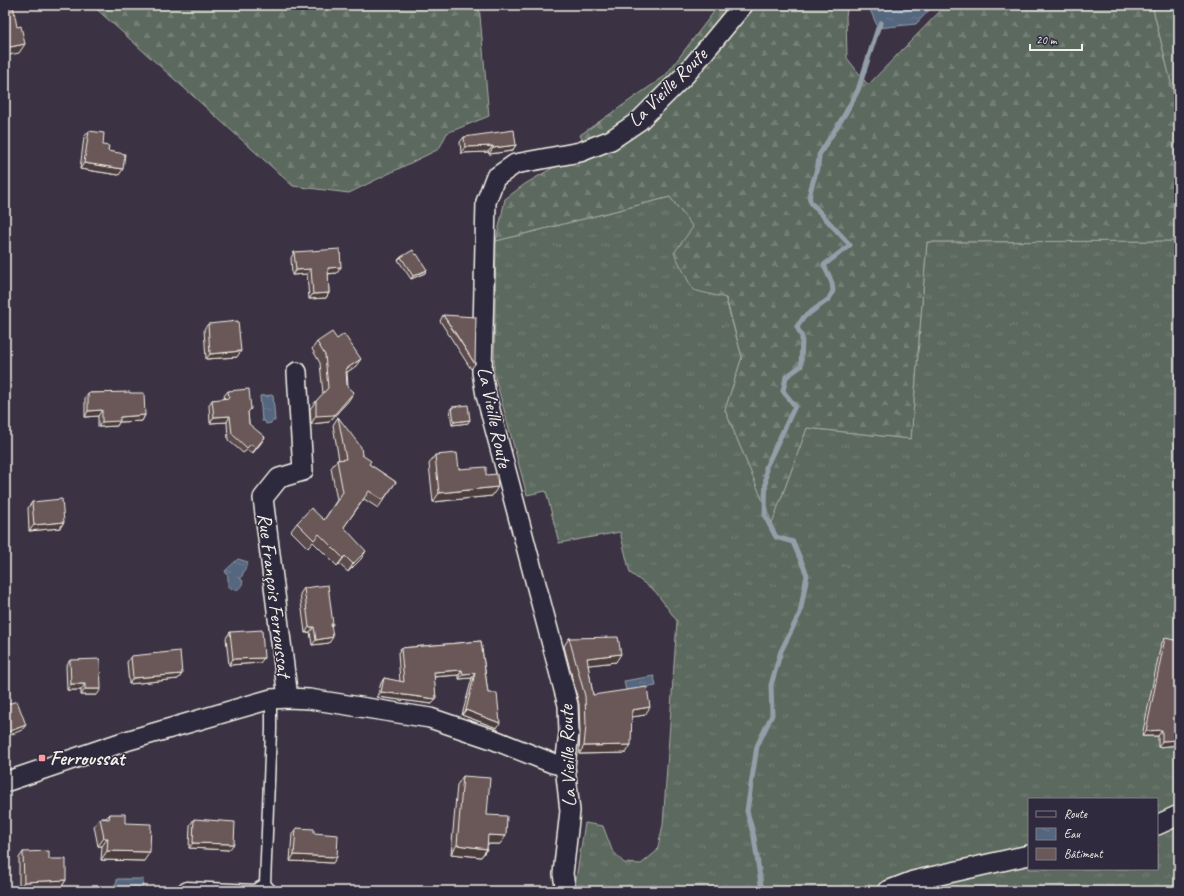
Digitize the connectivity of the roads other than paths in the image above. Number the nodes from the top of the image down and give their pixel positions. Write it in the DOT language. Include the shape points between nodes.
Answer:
graph roads {
  1 [pos="743,5"];
  2 [pos="297,372"];
  3 [pos="279,698"];
  4 [pos="565,766"];
  5 [pos="5,782"];
  6 [pos="1179,816"];
  7 [pos="1158,825"];
  8 [pos="1028,855"];
  9 [pos="267,889"];
  10 [pos="179,891"];
  11 [pos="566,891"];
  12 [pos="887,891"];
  1 -- 4 [label="street, La Vieille Route" via="686,74 639,121 611,140 580,152 515,164 495,178 486,202 482,372 568,705 569,733"];
  2 -- 3 [label="street, Rue François Ferroussat" via="303,471 279,478 263,498"];
  3 -- 4 [label="street, Rue François Ferroussat" via="309,699 430,718"];
  3 -- 5 [label="street, Rue François Ferroussat" via="126,741"];
  3 -- 9 [label="lane" via="271,730"];
  4 -- 11 [label="street, La Vieille Route" via="570,811 563,874"];
  6 -- 7 [label="street"];
  8 -- 12 [label="street" via="913,881"];
  9 -- 10 [label="lane" via="187,887"];
}
